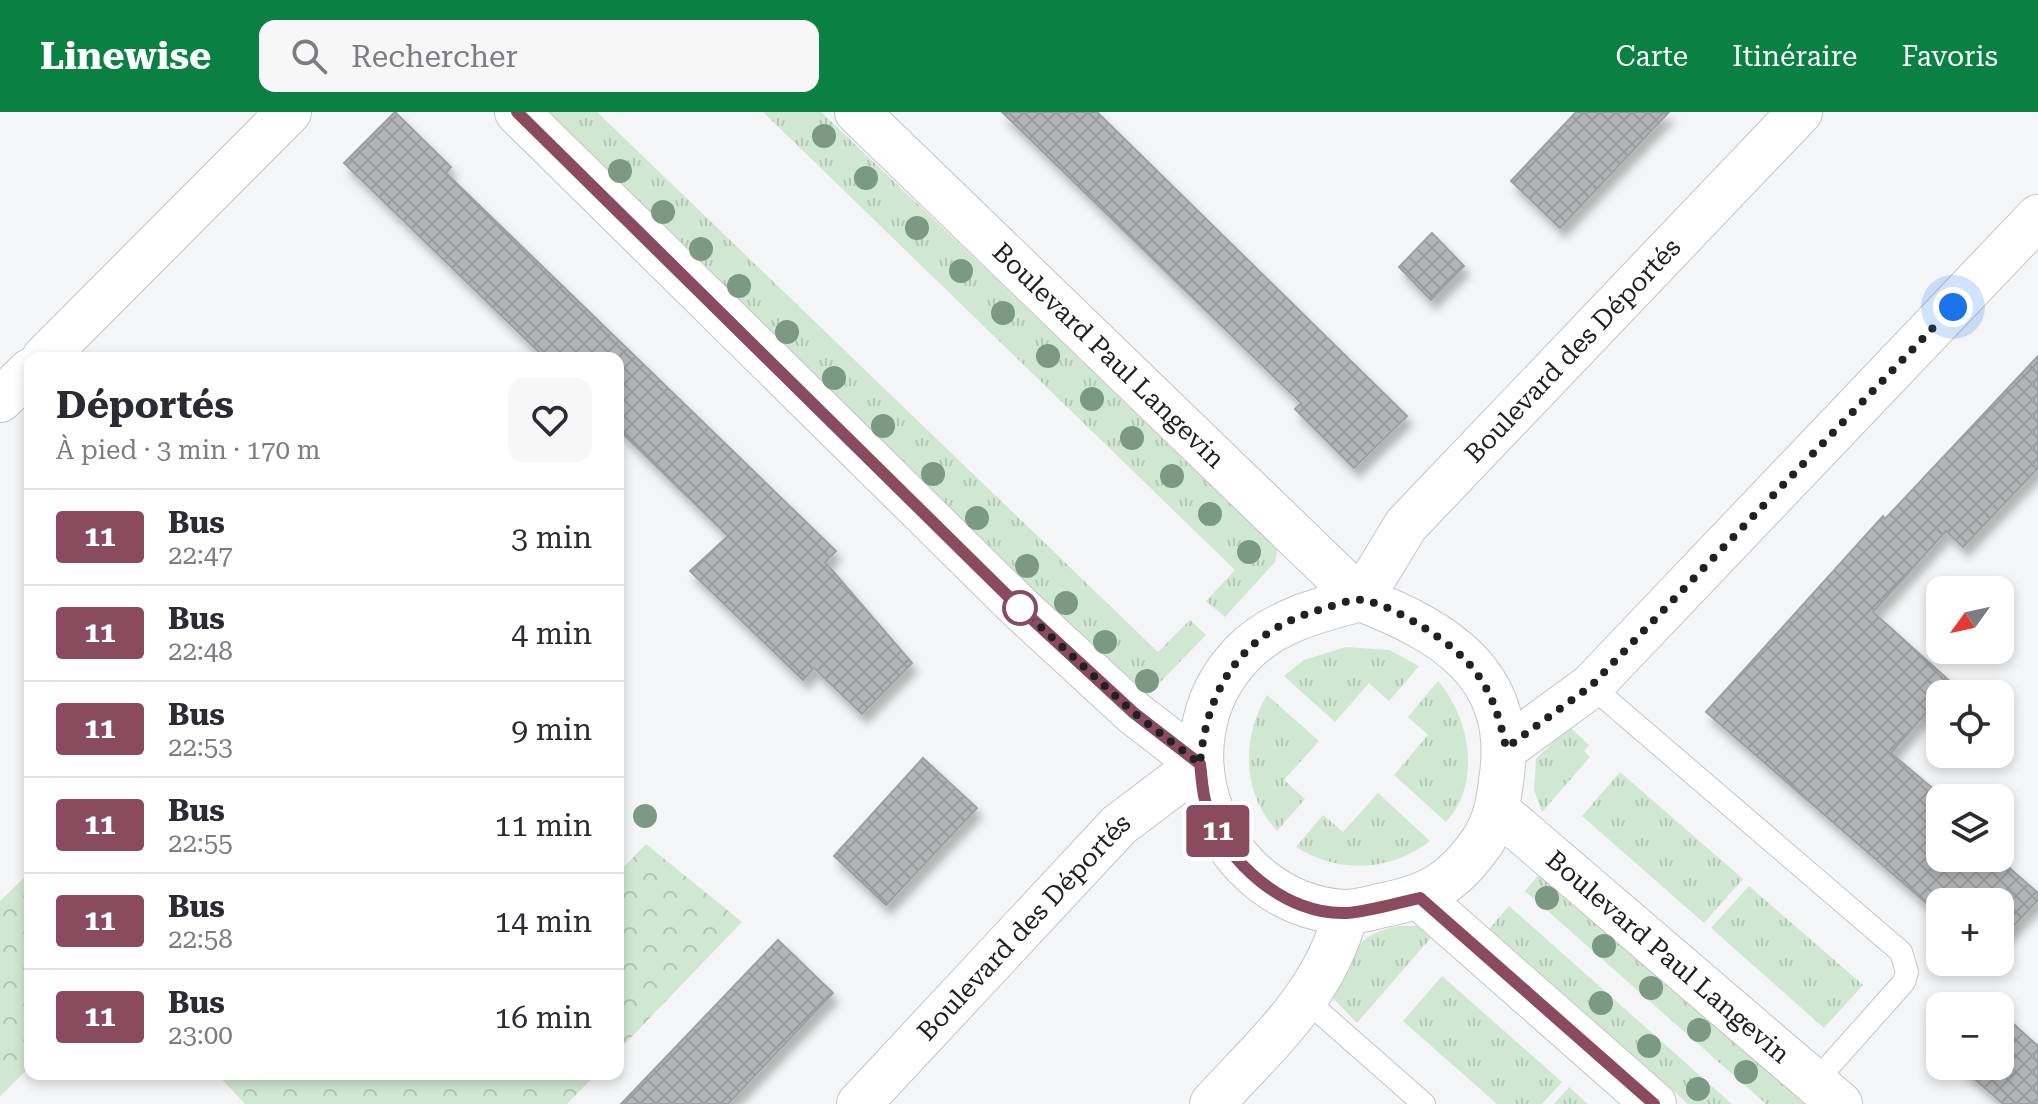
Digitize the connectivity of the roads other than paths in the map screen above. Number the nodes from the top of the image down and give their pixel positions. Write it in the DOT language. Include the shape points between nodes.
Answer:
graph roads {
  1 [pos="289,112"];
  2 [pos="517,112"];
  3 [pos="857,112"];
  4 [pos="1800,112"];
  5 [pos="2038,217"];
  6 [pos="50,352"];
  7 [pos="24,377"];
  8 [pos="0,400"];
  9 [pos="1361,599"];
  10 [pos="1591,686"];
  11 [pos="1506,748"];
  12 [pos="1200,764"];
  13 [pos="1498,811"];
  14 [pos="1420,898"];
  15 [pos="1346,913"];
  16 [pos="1307,1001"];
  17 [pos="1828,1093"];
  18 [pos="859,1104"];
  19 [pos="1212,1104"];
  20 [pos="1424,1104"];
  21 [pos="1654,1104"];
  1 -- 6 [label="street"];
  2 -- 12 [label="street" via="1020,608 1134,713"];
  3 -- 9 [label="street, Boulevard Paul Langevin"];
  4 -- 9 [label="street, Boulevard des Déportés" via="1406,525"];
  5 -- 10 [label="street"];
  7 -- 8 [label="street"];
  9 -- 11 [label="street" via="1407,617 1457,648 1493,700"];
  9 -- 12 [label="street" via="1272,629 1241,655 1218,687 1204,724"];
  10 -- 11 [label="street"];
  10 -- 17 [label="lane" via="1901,952 1904,982"];
  11 -- 13 [label="street"];
  12 -- 15 [label="street" via="1207,806 1225,844 1253,876 1283,896"];
  12 -- 18 [label="street, Boulevard des Déportés" via="1119,825"];
  13 -- 14 [label="street" via="1470,859"];
  13 -- 17 [label="street, Boulevard Paul Langevin"];
  14 -- 15 [label="street"];
  14 -- 21 [label="street"];
  15 -- 16 [label="street"];
  16 -- 19 [label="street"];
  16 -- 20 [label="lane"];
}
